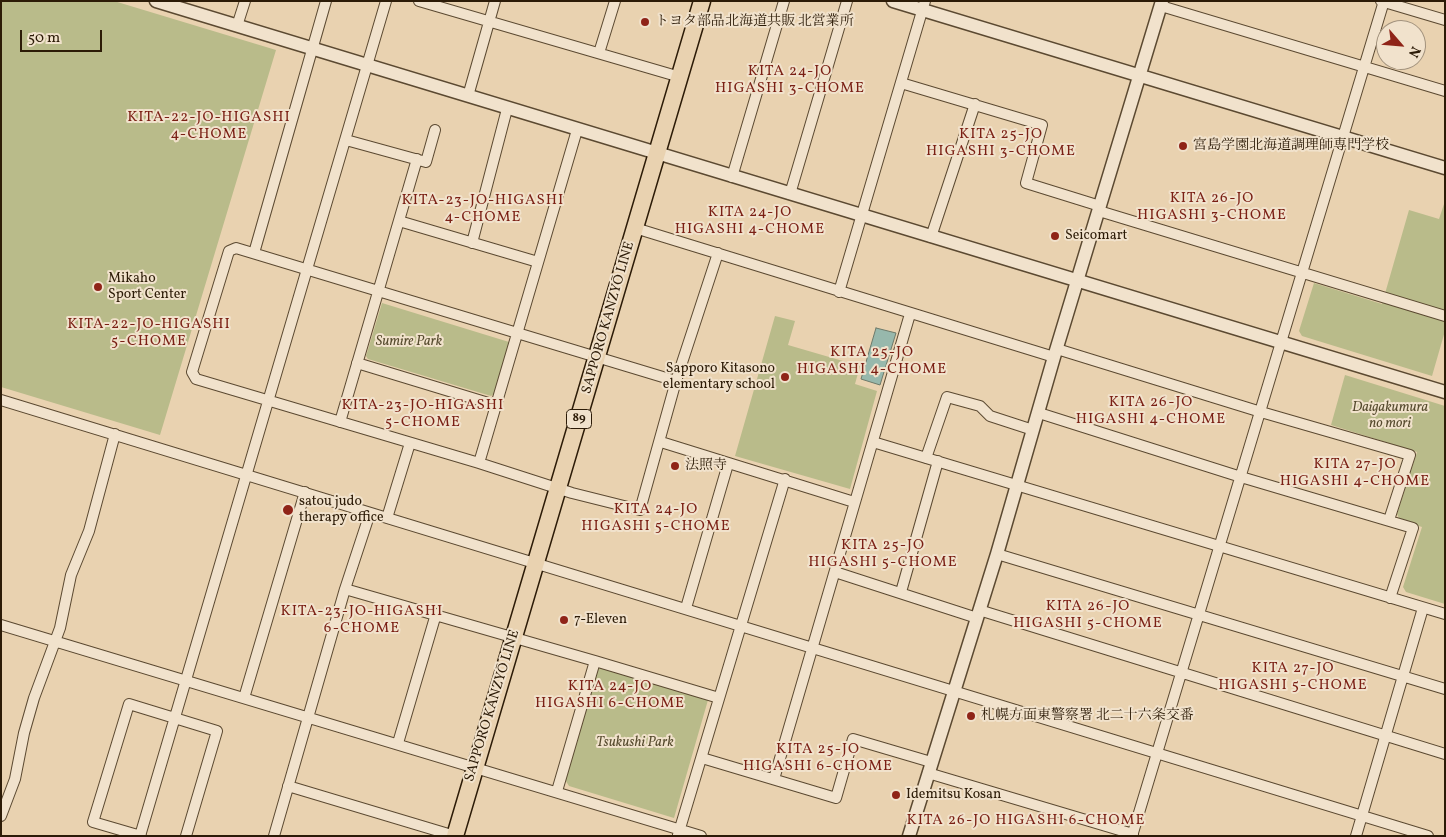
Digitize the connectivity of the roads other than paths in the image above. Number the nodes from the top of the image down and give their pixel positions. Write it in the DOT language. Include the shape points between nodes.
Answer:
graph roads {
  1 [pos="156,1"];
  2 [pos="245,1"];
  3 [pos="326,1"];
  4 [pos="386,1"];
  5 [pos="419,1"];
  6 [pos="495,1"];
  7 [pos="615,1"];
  8 [pos="702,1"];
  9 [pos="784,1"];
  10 [pos="847,1"];
  11 [pos="893,1"];
  12 [pos="1383,2"];
  13 [pos="1161,3"];
  14 [pos="924,6"];
  15 [pos="1445,20"];
  16 [pos="489,21"];
  17 [pos="237,26"];
  18 [pos="312,49"];
  19 [pos="598,54"];
  20 [pos="367,66"];
  21 [pos="1364,68"];
  22 [pos="1140,76"];
  23 [pos="680,77"];
  24 [pos="901,83"];
  25 [pos="1445,91"];
  26 [pos="468,96"];
  27 [pos="975,104"];
  28 [pos="508,109"];
  29 [pos="435,130"];
  30 [pos="577,130"];
  31 [pos="1343,138"];
  32 [pos="346,140"];
  33 [pos="657,154"];
  34 [pos="417,160"];
  35 [pos="1445,168"];
  36 [pos="732,177"];
  37 [pos="790,194"];
  38 [pos="1100,209"];
  39 [pos="862,215"];
  40 [pos="399,221"];
  41 [pos="635,228"];
  42 [pos="931,237"];
  43 [pos="472,243"];
  44 [pos="254,253"];
  45 [pos="718,253"];
  46 [pos="538,262"];
  47 [pos="307,270"];
  48 [pos="1302,273"];
  49 [pos="1078,280"];
  50 [pos="379,292"];
  51 [pos="839,292"];
  52 [pos="910,314"];
  53 [pos="1445,316"];
  54 [pos="516,334"];
  55 [pos="1282,343"];
  56 [pos="1055,353"];
  57 [pos="597,358"];
  58 [pos="357,363"];
  59 [pos="676,381"];
  60 [pos="1445,392"];
  61 [pos="1,400"];
  62 [pos="269,400"];
  63 [pos="495,405"];
  64 [pos="1261,412"];
  65 [pos="1039,413"];
  66 [pos="340,422"];
  67 [pos="1033,430"];
  68 [pos="115,434"];
  69 [pos="410,442"];
  70 [pos="661,442"];
  71 [pos="874,442"];
  72 [pos="926,458"];
  73 [pos="938,461"];
  74 [pos="479,463"];
  75 [pos="728,464"];
  76 [pos="246,475"];
  77 [pos="1241,477"];
  78 [pos="785,479"];
  79 [pos="1016,485"];
  80 [pos="558,489"];
  81 [pos="304,492"];
  82 [pos="854,502"];
  83 [pos="370,513"];
  84 [pos="387,518"];
  85 [pos="1390,520"];
  86 [pos="1220,547"];
  87 [pos="997,554"];
  88 [pos="536,564"];
  89 [pos="835,572"];
  90 [pos="345,589"];
  91 [pos="900,592"];
  92 [pos="1390,598"];
  93 [pos="686,608"];
  94 [pos="1423,608"];
  95 [pos="436,614"];
  96 [pos="978,614"];
  97 [pos="1445,614"];
  98 [pos="1199,616"];
  99 [pos="1,625"];
  100 [pos="740,625"];
  101 [pos="514,638"];
  102 [pos="55,642"];
  103 [pos="811,646"];
  104 [pos="595,661"];
  105 [pos="1181,674"];
  106 [pos="1403,677"];
  107 [pos="186,680"];
  108 [pos="955,690"];
  109 [pos="1445,690"];
  110 [pos="244,698"];
  111 [pos="719,698"];
  112 [pos="309,717"];
  113 [pos="174,718"];
  114 [pos="1386,736"];
  115 [pos="398,743"];
  116 [pos="1157,752"];
  117 [pos="1445,754"];
  118 [pos="702,758"];
  119 [pos="476,768"];
  120 [pos="930,768"];
  121 [pos="774,779"];
  122 [pos="288,786"];
  123 [pos="556,791"];
  124 [pos="1361,815"];
  125 [pos="1,816"];
  126 [pos="679,833"];
  127 [pos="1133,835"];
  128 [pos="140,836"];
  129 [pos="186,836"];
  130 [pos="274,836"];
  131 [pos="455,836"];
  132 [pos="701,836"];
  133 [pos="909,836"];
  134 [pos="1356,836"];
  135 [pos="1428,836"];
  1 -- 17 [label="street"];
  2 -- 17 [label="street"];
  3 -- 18 [label="street"];
  4 -- 20 [label="street"];
  5 -- 16 [label="street"];
  6 -- 16 [label="street"];
  7 -- 19 [label="street"];
  8 -- 23 [label="main road, SAPPORO KANZYŌ LINE / 89"];
  9 -- 36 [label="street"];
  10 -- 37 [label="street"];
  11 -- 14 [label="street"];
  12 -- 15 [label="street"];
  12 -- 21 [label="street"];
  13 -- 21 [label="street"];
  13 -- 22 [label="street"];
  14 -- 22 [label="street"];
  14 -- 24 [label="street"];
  16 -- 19 [label="street"];
  16 -- 26 [label="street"];
  17 -- 18 [label="street"];
  18 -- 20 [label="street"];
  18 -- 44 [label="street"];
  19 -- 23 [label="street"];
  20 -- 26 [label="street"];
  20 -- 32 [label="street"];
  21 -- 25 [label="street"];
  21 -- 31 [label="street"];
  22 -- 31 [label="street"];
  22 -- 38 [label="street"];
  23 -- 33 [label="main road, SAPPORO KANZYŌ LINE / 89"];
  24 -- 27 [label="street"];
  24 -- 39 [label="street"];
  26 -- 28 [label="street"];
  27 -- 38 [label="street" via="1042,124 1026,183"];
  27 -- 42 [label="street"];
  28 -- 30 [label="street"];
  28 -- 43 [label="street"];
  29 -- 34 [label="street" via="426,162"];
  30 -- 33 [label="street"];
  30 -- 46 [label="street"];
  31 -- 35 [label="street"];
  31 -- 48 [label="street"];
  32 -- 34 [label="street"];
  32 -- 47 [label="street"];
  33 -- 36 [label="street"];
  33 -- 41 [label="main road, SAPPORO KANZYŌ LINE / 89"];
  34 -- 40 [label="street"];
  36 -- 37 [label="street"];
  37 -- 39 [label="street"];
  38 -- 48 [label="street"];
  38 -- 49 [label="street"];
  39 -- 42 [label="street"];
  39 -- 51 [label="street"];
  40 -- 43 [label="street"];
  40 -- 50 [label="street"];
  41 -- 45 [label="street"];
  41 -- 57 [label="main road, SAPPORO KANZYŌ LINE / 89"];
  42 -- 49 [label="street"];
  43 -- 46 [label="street"];
  44 -- 47 [label="street"];
  44 -- 62 [label="street" via="236,248 229,251 192,372 196,379"];
  45 -- 51 [label="street"];
  45 -- 59 [label="street"];
  46 -- 54 [label="street"];
  47 -- 50 [label="street"];
  47 -- 62 [label="street"];
  48 -- 53 [label="street"];
  48 -- 55 [label="street"];
  49 -- 55 [label="street"];
  49 -- 56 [label="street"];
  50 -- 54 [label="street"];
  50 -- 58 [label="street"];
  51 -- 52 [label="street"];
  52 -- 56 [label="street"];
  52 -- 71 [label="street"];
  54 -- 57 [label="street"];
  54 -- 63 [label="street"];
  55 -- 60 [label="street"];
  55 -- 64 [label="street"];
  56 -- 64 [label="street"];
  56 -- 65 [label="street"];
  57 -- 59 [label="street"];
  57 -- 80 [label="main road, SAPPORO KANZYŌ LINE / 89"];
  58 -- 63 [label="street"];
  58 -- 66 [label="street"];
  59 -- 70 [label="street"];
  61 -- 68 [label="street"];
  62 -- 66 [label="street"];
  62 -- 76 [label="street"];
  63 -- 74 [label="street"];
  64 -- 77 [label="street"];
  64 -- 85 [label="street" via="1410,455"];
  65 -- 67 [label="street"];
  65 -- 77 [label="street"];
  66 -- 69 [label="street"];
  67 -- 72 [label="street" via="990,416 980,406 947,397"];
  67 -- 79 [label="street"];
  68 -- 76 [label="street"];
  68 -- 102 [label="street" via="89,531 71,575"];
  69 -- 74 [label="street"];
  69 -- 84 [label="street"];
  70 -- 75 [label="street"];
  70 -- 80 [label="street" via="640,510"];
  71 -- 72 [label="street"];
  71 -- 82 [label="street"];
  72 -- 73 [label="street"];
  73 -- 79 [label="street"];
  73 -- 91 [label="street"];
  74 -- 80 [label="street"];
  75 -- 78 [label="street"];
  75 -- 93 [label="street"];
  76 -- 81 [label="street"];
  76 -- 107 [label="street"];
  77 -- 85 [label="street"];
  77 -- 86 [label="street"];
  78 -- 82 [label="street"];
  78 -- 100 [label="street"];
  79 -- 86 [label="street"];
  79 -- 87 [label="street"];
  80 -- 88 [label="main road, SAPPORO KANZYŌ LINE / 89"];
  81 -- 83 [label="street"];
  81 -- 110 [label="street"];
  82 -- 89 [label="street"];
  83 -- 84 [label="street"];
  83 -- 90 [label="street"];
  84 -- 88 [label="street"];
  85 -- 92 [label="street" via="1413,528"];
  86 -- 92 [label="street"];
  86 -- 98 [label="street"];
  87 -- 96 [label="street"];
  87 -- 98 [label="street"];
  88 -- 93 [label="street"];
  88 -- 101 [label="main road, SAPPORO KANZYŌ LINE / 89"];
  89 -- 91 [label="street"];
  89 -- 103 [label="street"];
  90 -- 95 [label="street"];
  90 -- 112 [label="street"];
  91 -- 96 [label="street"];
  92 -- 94 [label="street"];
  93 -- 100 [label="street"];
  94 -- 97 [label="street"];
  94 -- 106 [label="street"];
  95 -- 101 [label="street"];
  95 -- 115 [label="street"];
  96 -- 105 [label="street"];
  96 -- 108 [label="street"];
  98 -- 105 [label="street"];
  98 -- 106 [label="street"];
  99 -- 102 [label="street"];
  100 -- 103 [label="street"];
  100 -- 111 [label="street"];
  101 -- 104 [label="street"];
  101 -- 119 [label="main road, SAPPORO KANZYŌ LINE / 89"];
  102 -- 107 [label="street"];
  102 -- 125 [label="street" via="34,698 15,779"];
  103 -- 108 [label="street"];
  103 -- 121 [label="street"];
  104 -- 111 [label="street"];
  104 -- 123 [label="street"];
  105 -- 114 [label="street"];
  105 -- 116 [label="street"];
  106 -- 109 [label="street"];
  106 -- 114 [label="street"];
  107 -- 110 [label="street"];
  107 -- 113 [label="street"];
  108 -- 116 [label="street"];
  108 -- 120 [label="street"];
  110 -- 112 [label="street"];
  111 -- 118 [label="street"];
  112 -- 115 [label="street"];
  112 -- 122 [label="street"];
  113 -- 128 [label="street"];
  113 -- 128 [label="street" via="128,704 93,822"];
  113 -- 129 [label="street" via="217,731"];
  114 -- 117 [label="street"];
  114 -- 124 [label="street"];
  115 -- 119 [label="street"];
  116 -- 124 [label="street"];
  116 -- 127 [label="street"];
  118 -- 121 [label="street"];
  118 -- 126 [label="street"];
  119 -- 123 [label="street"];
  119 -- 131 [label="main road, SAPPORO KANZYŌ LINE / 89"];
  120 -- 121 [label="street" via="853,739 836,798"];
  120 -- 127 [label="street"];
  120 -- 133 [label="street"];
  122 -- 130 [label="street"];
  122 -- 131 [label="street"];
  123 -- 126 [label="street"];
  124 -- 134 [label="street"];
  124 -- 135 [label="street"];
  126 -- 132 [label="street"];
}
